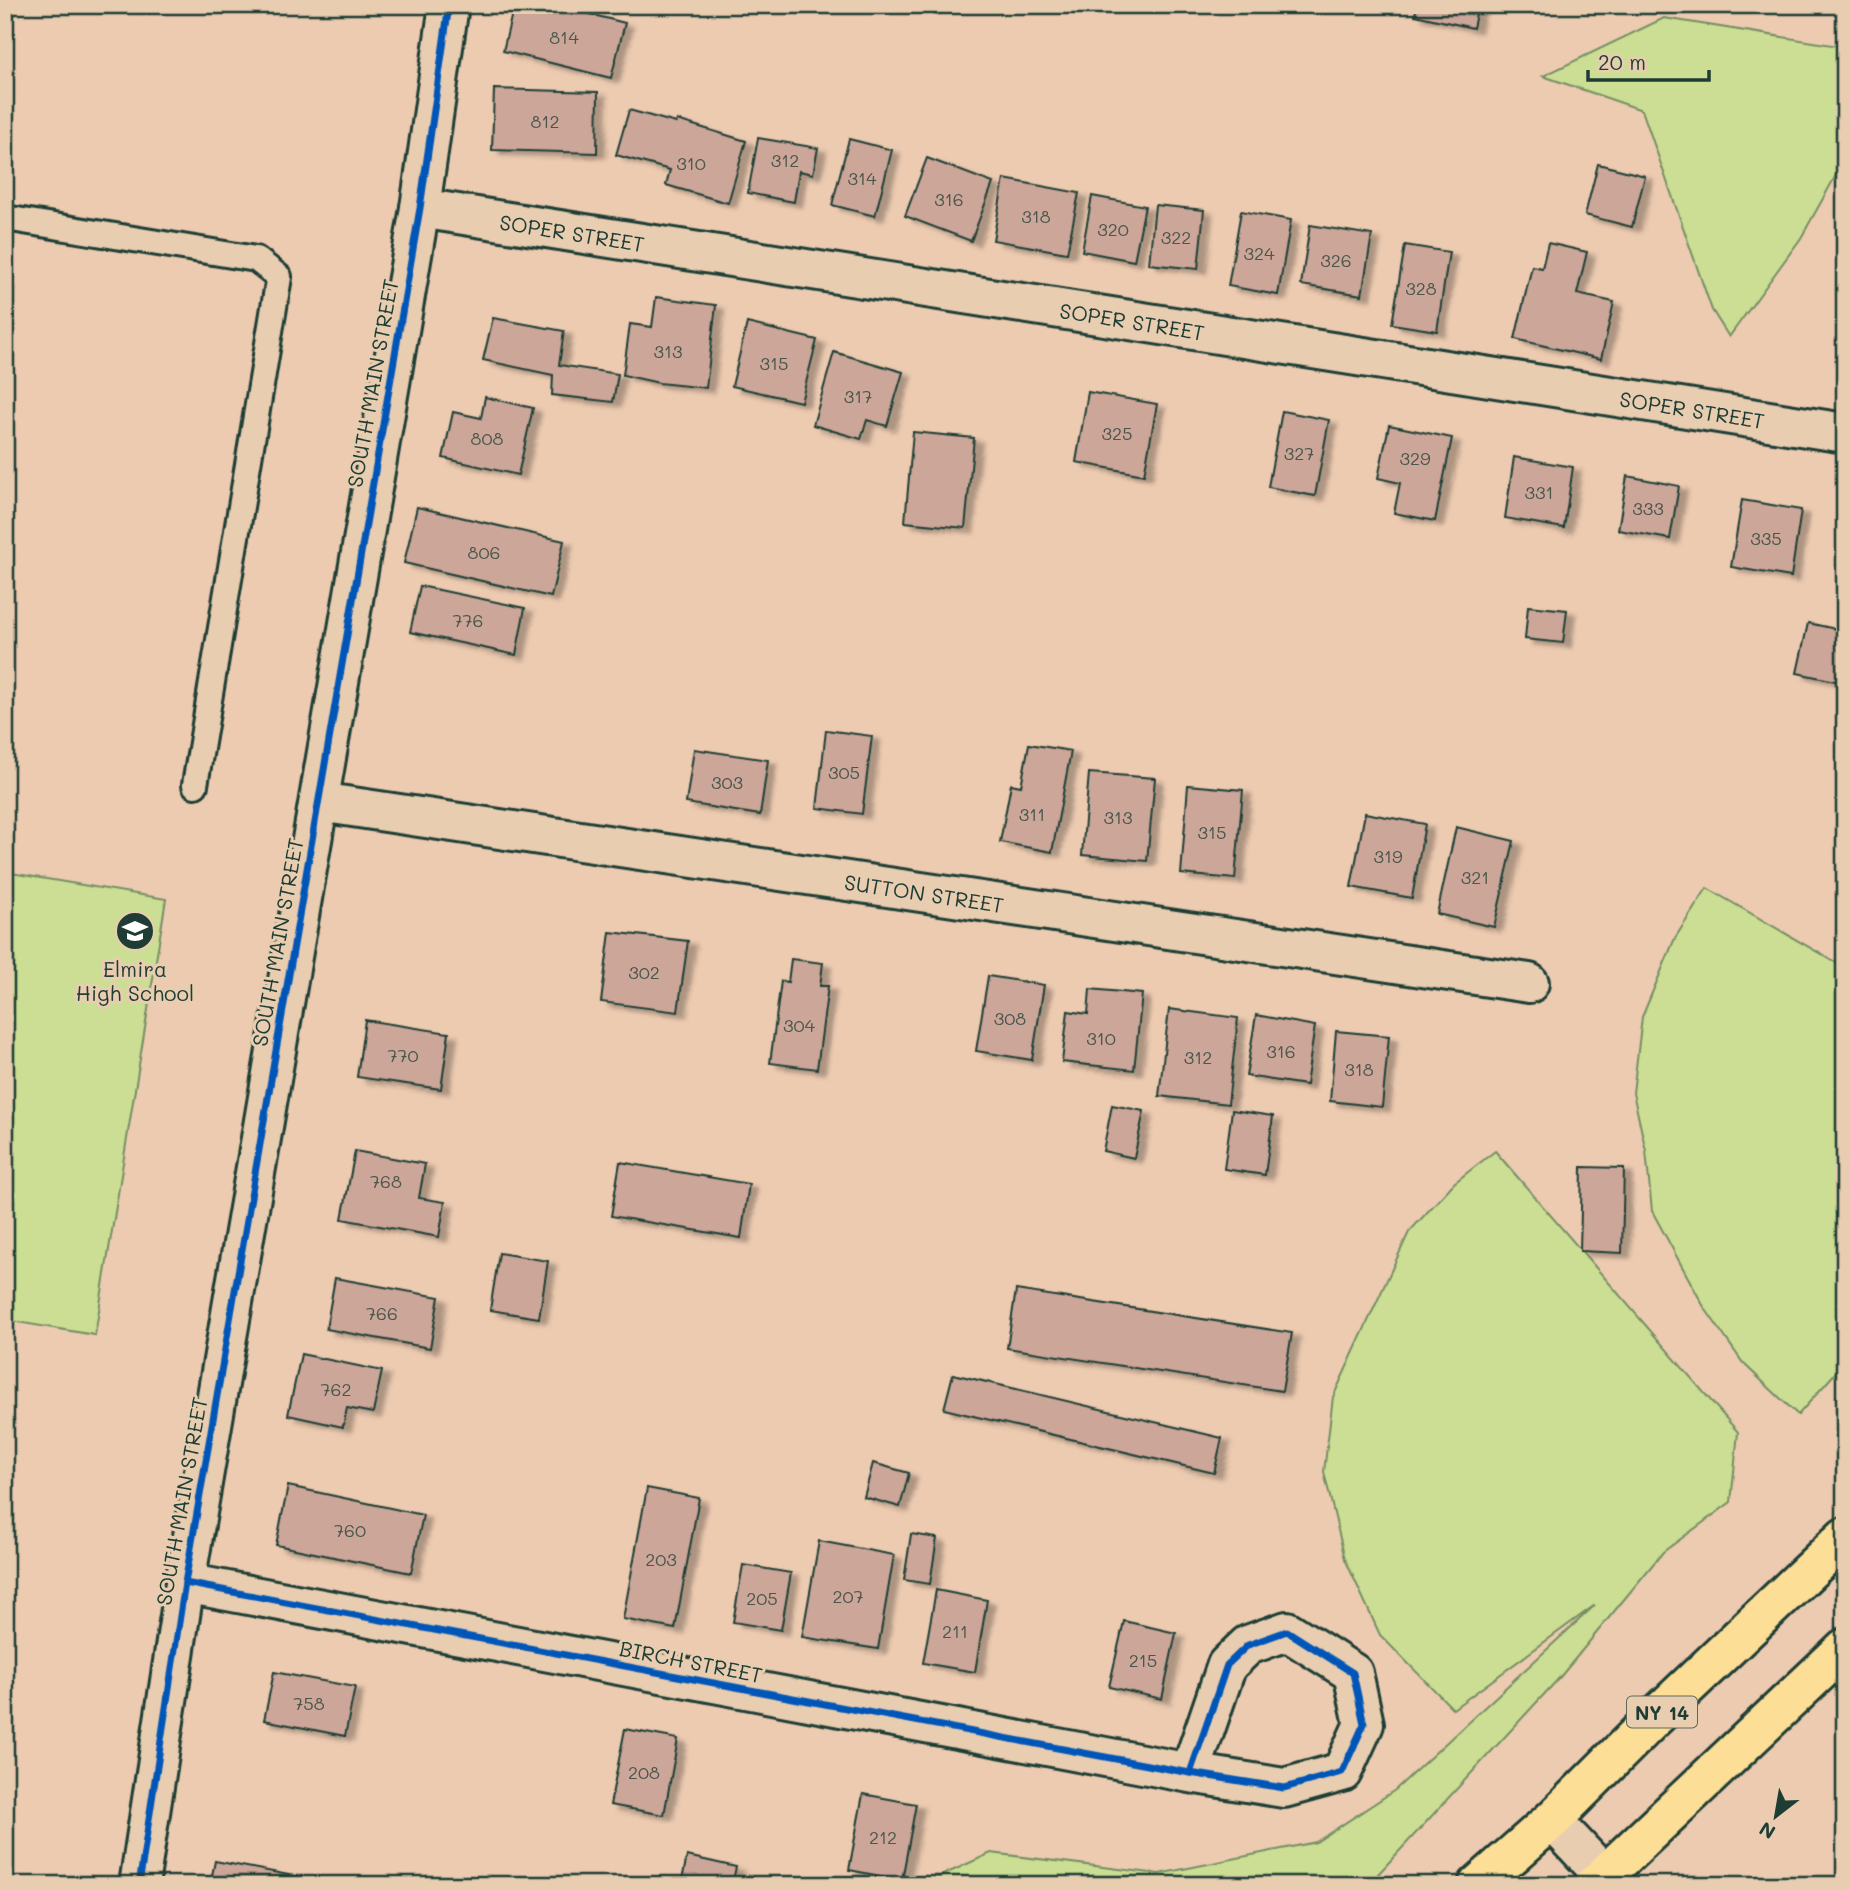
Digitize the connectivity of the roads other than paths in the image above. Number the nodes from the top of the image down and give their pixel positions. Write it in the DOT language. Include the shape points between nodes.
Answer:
graph roads {
  1 [pos="449,5"];
  2 [pos="420,208"];
  3 [pos="5,218"];
  4 [pos="1845,433"];
  5 [pos="195,785"];
  6 [pos="319,802"];
  7 [pos="1529,983"];
  8 [pos="1845,1537"];
  9 [pos="185,1583"];
  10 [pos="1845,1648"];
  11 [pos="1190,1773"];
  12 [pos="1552,1819"];
  13 [pos="1604,1882"];
  14 [pos="139,1885"];
  15 [pos="1478,1885"];
  1 -- 2 [label="street, SOUTH MAIN STREET"];
  2 -- 4 [label="street, SOPER STREET"];
  2 -- 6 [label="street, SOUTH MAIN STREET"];
  3 -- 5 [label="lane" via="256,259 279,277"];
  6 -- 7 [label="street, SUTTON STREET"];
  6 -- 9 [label="street, SOUTH MAIN STREET"];
  8 -- 12 [label="main road, NY 14"];
  9 -- 11 [label="street, BIRCH STREET"];
  9 -- 14 [label="street, SOUTH MAIN STREET"];
  10 -- 13 [label="main road"];
  11 -- 11 [label="street, BIRCH STREET" via="1284,1788 1342,1772 1364,1724 1353,1673 1287,1631 1248,1645 1227,1665"];
  12 -- 13 [label="street"];
  12 -- 15 [label="main road, NY 14"];
}
